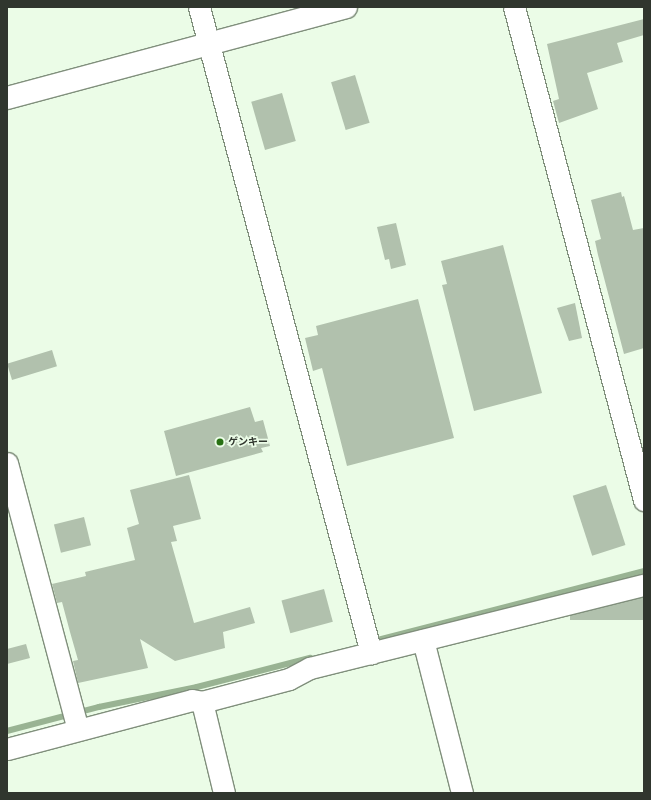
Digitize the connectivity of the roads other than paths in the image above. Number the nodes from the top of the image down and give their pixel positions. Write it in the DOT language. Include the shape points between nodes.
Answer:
graph roads {
  1 [pos="199,7"];
  2 [pos="346,7"];
  3 [pos="514,7"];
  4 [pos="209,44"];
  5 [pos="7,98"];
  6 [pos="7,463"];
  7 [pos="644,500"];
  8 [pos="644,585"];
  9 [pos="423,640"];
  10 [pos="371,653"];
  11 [pos="202,702"];
  12 [pos="78,728"];
  13 [pos="7,749"];
  14 [pos="224,793"];
  15 [pos="462,793"];
  1 -- 4 [label="street"];
  2 -- 4 [label="street"];
  3 -- 7 [label="street"];
  4 -- 5 [label="street"];
  4 -- 10 [label="street"];
  6 -- 12 [label="street"];
  8 -- 9 [label="street"];
  9 -- 10 [label="street"];
  9 -- 15 [label="street"];
  10 -- 11 [label="street" via="310,668 289,679"];
  11 -- 12 [label="street" via="192,700"];
  11 -- 14 [label="street"];
  12 -- 13 [label="street"];
}
